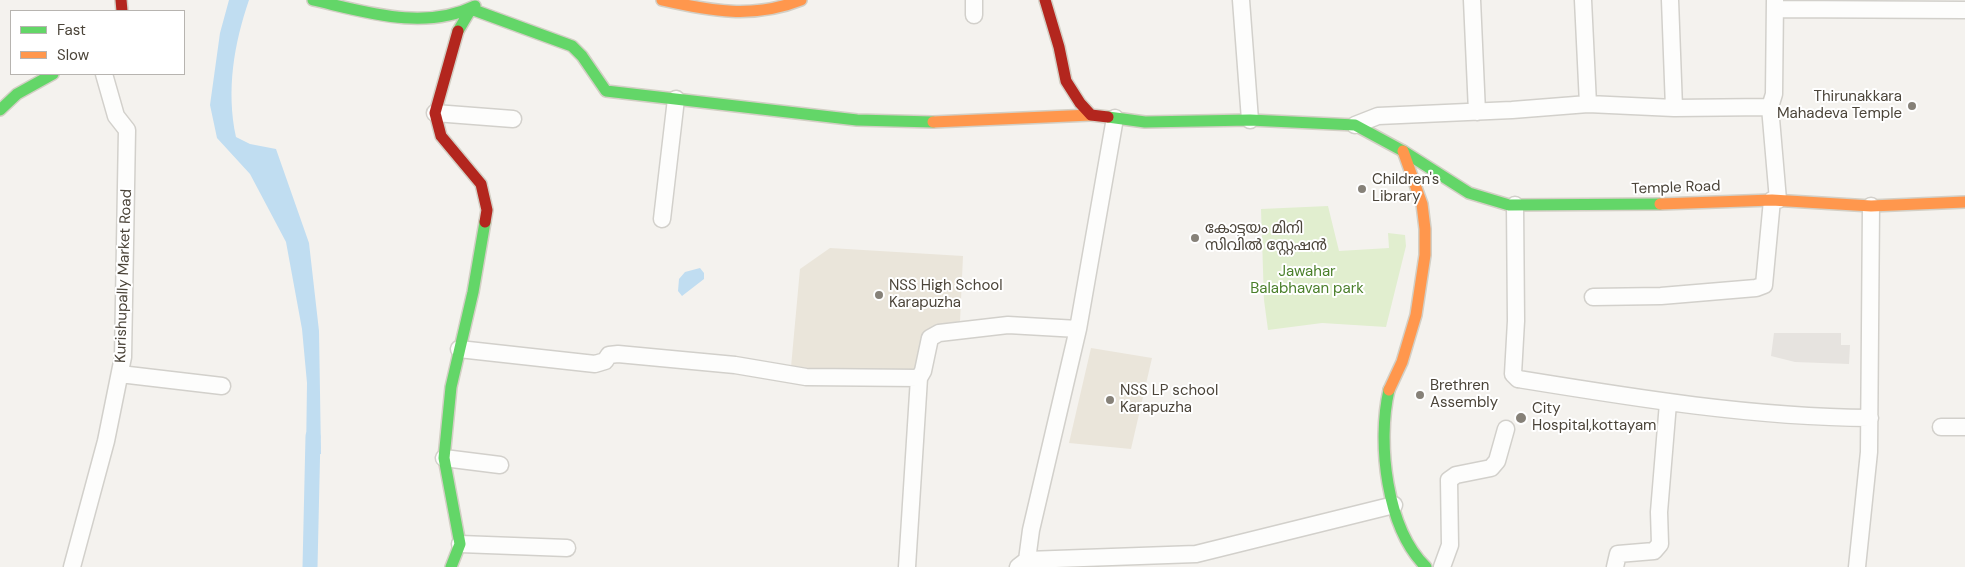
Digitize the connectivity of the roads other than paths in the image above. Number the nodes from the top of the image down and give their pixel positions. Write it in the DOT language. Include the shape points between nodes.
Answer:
graph roads {
  1 [pos="313,0"];
  2 [pos="484,0"];
  3 [pos="662,0"];
  4 [pos="1045,0"];
  5 [pos="1241,0"];
  6 [pos="1472,0"];
  7 [pos="1583,0"];
  8 [pos="1670,0"];
  9 [pos="796,1"];
  10 [pos="355,4"];
  11 [pos="1775,4"];
  12 [pos="471,9"];
  13 [pos="1965,10"];
  14 [pos="51,75"];
  15 [pos="104,75"];
  16 [pos="676,99"];
  17 [pos="2,104"];
  18 [pos="1588,104"];
  19 [pos="1770,107"];
  20 [pos="1674,108"];
  21 [pos="1477,112"];
  22 [pos="435,113"];
  23 [pos="1091,114"];
  24 [pos="1115,118"];
  25 [pos="513,120"];
  26 [pos="1250,120"];
  27 [pos="1355,125"];
  28 [pos="1403,151"];
  29 [pos="1775,200"];
  30 [pos="1965,202"];
  31 [pos="1515,205"];
  32 [pos="1871,206"];
  33 [pos="662,219"];
  34 [pos="1593,298"];
  35 [pos="1078,329"];
  36 [pos="459,349"];
  37 [pos="120,374"];
  38 [pos="919,378"];
  39 [pos="222,386"];
  40 [pos="1668,403"];
  41 [pos="1870,418"];
  42 [pos="1941,427"];
  43 [pos="1965,427"];
  44 [pos="1506,429"];
  45 [pos="444,458"];
  46 [pos="500,465"];
  47 [pos="1394,506"];
  48 [pos="460,544"];
  49 [pos="567,548"];
  50 [pos="1196,560"];
  51 [pos="1022,564"];
  52 [pos="72,567"];
  53 [pos="451,567"];
  54 [pos="907,567"];
  55 [pos="1426,567"];
  56 [pos="1442,567"];
  57 [pos="1615,567"];
  58 [pos="1857,567"];
  1 -- 10 [label="main road"];
  2 -- 12 [label="main road"];
  3 -- 9 [label="main road" via="730,13 782,9"];
  4 -- 23 [label="main road" via="1066,81"];
  5 -- 26 [label="street"];
  6 -- 21 [label="street"];
  7 -- 18 [label="street"];
  8 -- 20 [label="street"];
  10 -- 12 [label="main road" via="410,18 444,17"];
  11 -- 13 [label="street"];
  11 -- 19 [label="street" via="1774,94"];
  12 -- 16 [label="main road" via="572,46 580,52 593,77 606,91"];
  12 -- 22 [label="main road" via="459,27"];
  14 -- 17 [label="main road"];
  15 -- 37 [label="street, Kurishupally Market Road" via="116,116 127,130 126,326"];
  16 -- 23 [label="main road" via="857,120 952,123"];
  16 -- 33 [label="street"];
  18 -- 20 [label="street"];
  18 -- 21 [label="street"];
  19 -- 20 [label="street"];
  19 -- 29 [label="street"];
  21 -- 27 [label="street" via="1378,116"];
  22 -- 25 [label="street"];
  22 -- 36 [label="main road" via="441,136 481,184 487,210"];
  23 -- 24 [label="main road"];
  24 -- 26 [label="main road" via="1145,122"];
  24 -- 35 [label="street"];
  26 -- 27 [label="main road"];
  27 -- 28 [label="main road, Temple Road"];
  28 -- 31 [label="main road, Temple Road" via="1469,193"];
  28 -- 47 [label="main road" via="1423,211 1425,238 1423,282 1397,373 1390,384 1386,409 1384,437"];
  29 -- 31 [label="main road, Temple Road" via="1596,206"];
  29 -- 32 [label="main road, Temple Road"];
  29 -- 34 [label="street" via="1764,285 1660,296"];
  30 -- 32 [label="main road, Temple Road"];
  31 -- 40 [label="street" via="1513,374 1518,379"];
  32 -- 41 [label="street"];
  35 -- 38 [label="street" via="1008,325 940,333 930,338"];
  35 -- 51 [label="street"];
  36 -- 38 [label="street" via="595,364 605,362 609,355 618,354 735,365 806,377"];
  36 -- 45 [label="main road" via="451,387"];
  37 -- 39 [label="street"];
  37 -- 52 [label="street, Kurishupally Market Road" via="106,441"];
  38 -- 54 [label="street"];
  40 -- 41 [label="street" via="1773,414"];
  40 -- 57 [label="street" via="1659,512 1660,544 1654,551 1618,554"];
  41 -- 58 [label="street"];
  42 -- 43 [label="street"];
  44 -- 56 [label="street" via="1497,461 1491,468 1459,474 1449,480 1450,545"];
  45 -- 46 [label="street"];
  45 -- 48 [label="main road"];
  47 -- 50 [label="street"];
  47 -- 55 [label="main road" via="1407,548 1416,561"];
  48 -- 49 [label="street"];
  48 -- 53 [label="main road"];
  50 -- 51 [label="street"];
}
